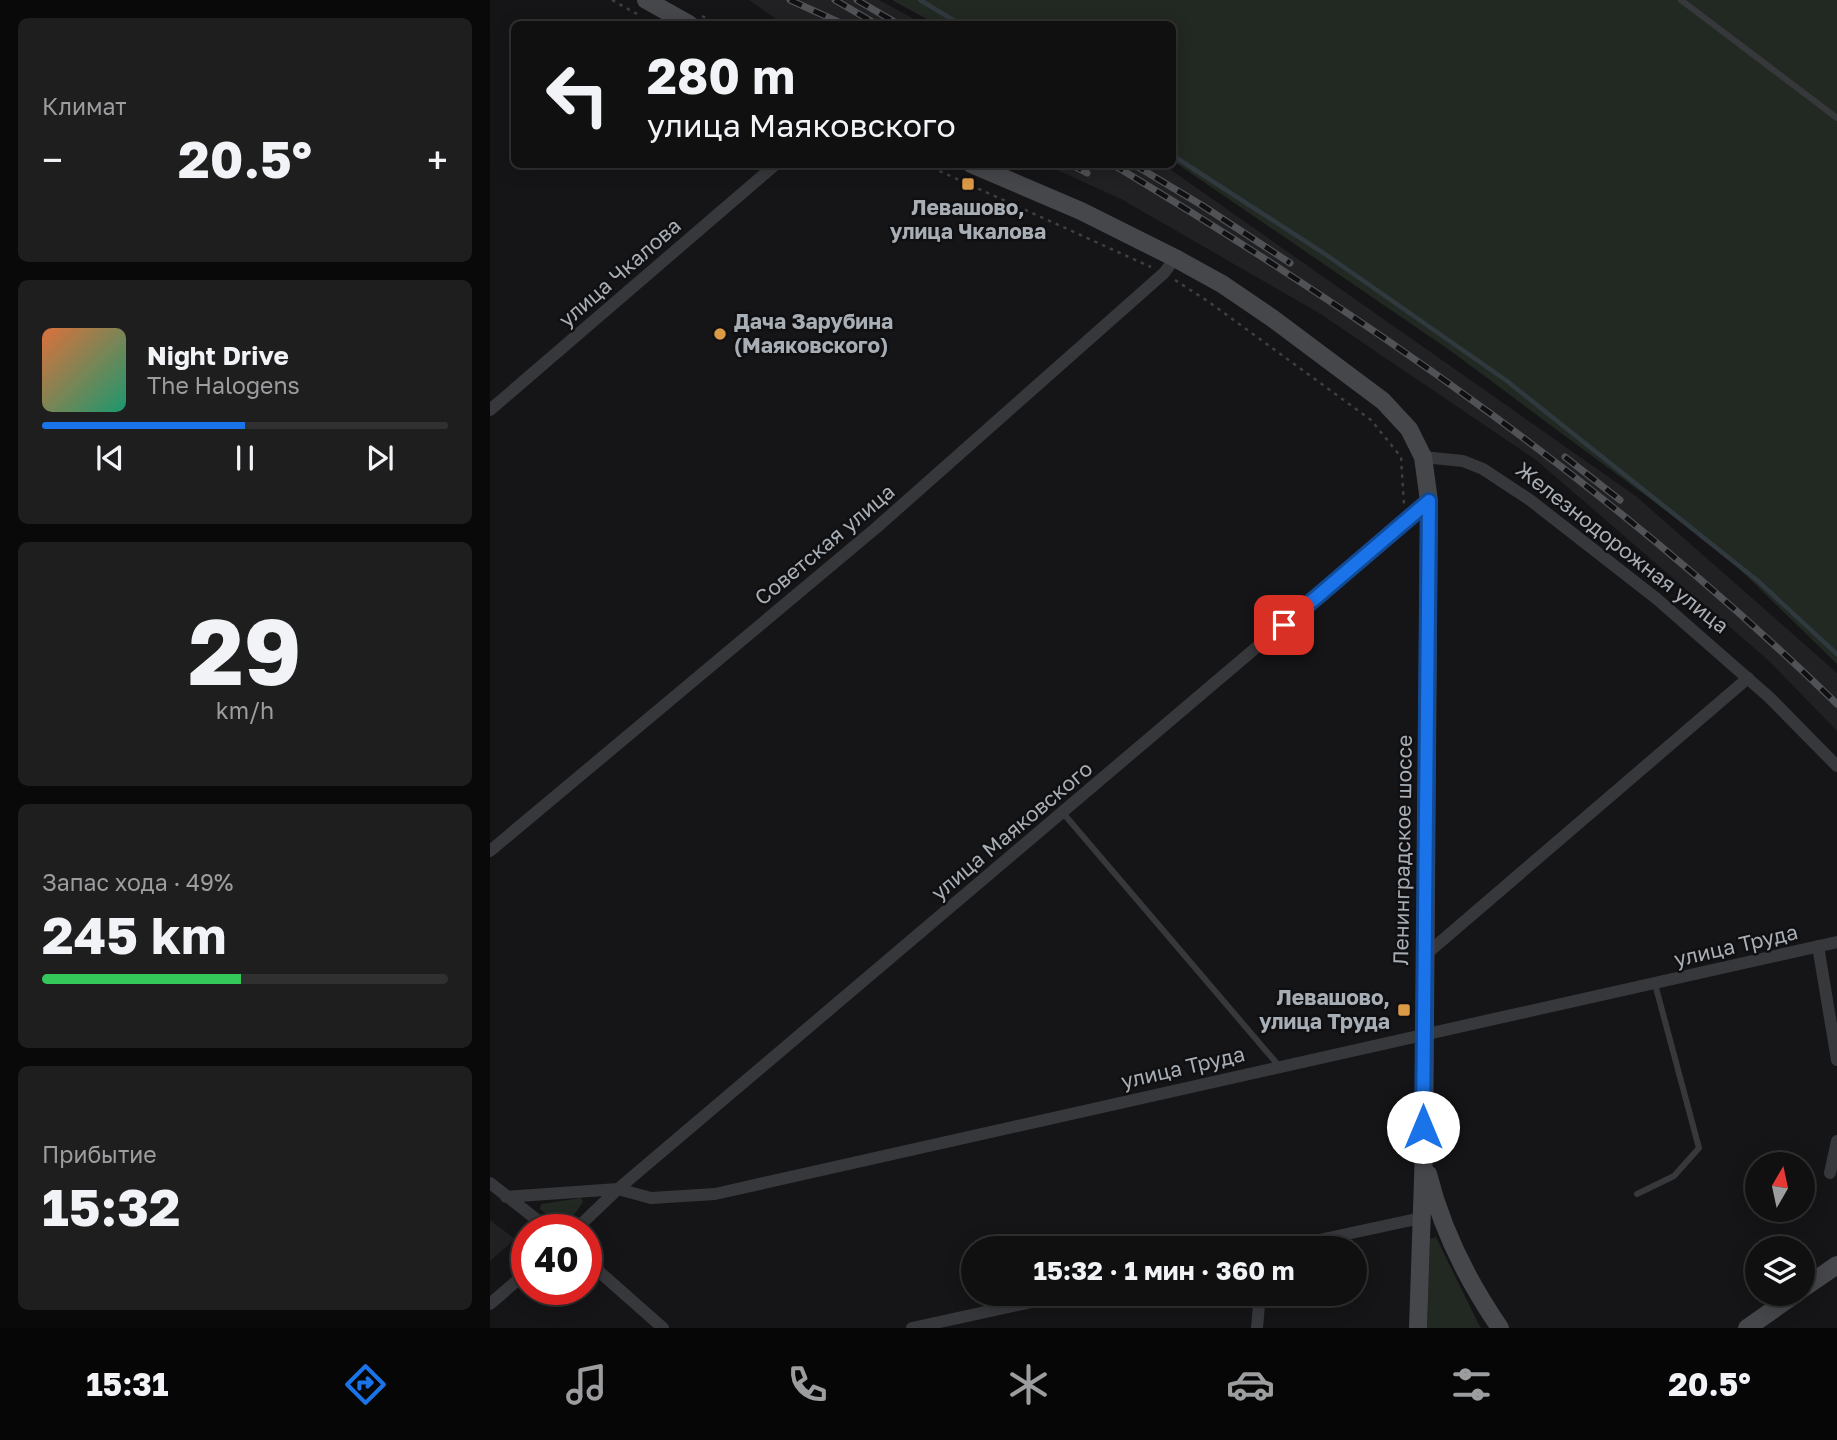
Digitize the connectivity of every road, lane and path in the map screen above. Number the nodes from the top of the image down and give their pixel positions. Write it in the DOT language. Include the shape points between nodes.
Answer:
graph roads {
  1 [pos="612,0"];
  2 [pos="646,0"];
  3 [pos="1681,0"];
  4 [pos="644,18"];
  5 [pos="684,21"];
  6 [pos="1837,118"];
  7 [pos="771,168"];
  8 [pos="933,168"];
  9 [pos="980,168"];
  10 [pos="1175,258"];
  11 [pos="1164,273"];
  12 [pos="490,410"];
  13 [pos="1423,457"];
  14 [pos="1429,501"];
  15 [pos="1405,522"];
  16 [pos="1748,678"];
  17 [pos="1837,766"];
  18 [pos="1063,813"];
  19 [pos="490,851"];
  20 [pos="1837,942"];
  21 [pos="1818,946"];
  22 [pos="1424,956"];
  23 [pos="1655,984"];
  24 [pos="1423,1035"];
  25 [pos="1837,1060"];
  26 [pos="1279,1066"];
  27 [pos="1837,1141"];
  28 [pos="1424,1150"];
  29 [pos="1830,1173"];
  30 [pos="490,1184"];
  31 [pos="618,1189"];
  32 [pos="1637,1194"];
  33 [pos="506,1197"];
  34 [pos="529,1214"];
  35 [pos="592,1214"];
  36 [pos="1421,1218"];
  37 [pos="1338,1236"];
  38 [pos="1837,1265"];
  39 [pos="602,1274"];
  40 [pos="1815,1280"];
  41 [pos="511,1286"];
  42 [pos="490,1304"];
  43 [pos="1013,1306"];
  44 [pos="1259,1306"];
  45 [pos="1778,1306"];
  46 [pos="663,1328"];
  47 [pos="912,1328"];
  48 [pos="1256,1328"];
  49 [pos="1418,1328"];
  50 [pos="1500,1328"];
  51 [pos="1747,1328"];
  1 -- 4 [label="path"];
  2 -- 5 [label="street"];
  3 -- 6 [label="lane"];
  7 -- 12 [label="street, улица Чкалова"];
  8 -- 11 [label="path"];
  9 -- 10 [label="street"];
  10 -- 11 [label="street, Советская улица"];
  10 -- 13 [label="street" via="1272,318 1383,401 1409,429"];
  11 -- 15 [label="path" via="1371,420 1401,457"];
  11 -- 19 [label="street, Советская улица" via="876,528"];
  13 -- 14 [label="street, Ленинградское шоссе"];
  13 -- 16 [label="street, Железнодорожная улица" via="1463,461 1483,469 1530,500 1657,599"];
  14 -- 15 [label="street, улица Маяковского"];
  14 -- 22 [label="street, Ленинградское шоссе"];
  15 -- 18 [label="street, улица Маяковского"];
  16 -- 17 [label="street, Железнодорожная улица"];
  16 -- 22 [label="street"];
  18 -- 26 [label="lane"];
  18 -- 31 [label="street, улица Маяковского"];
  20 -- 21 [label="street, улица Труда"];
  21 -- 23 [label="street, улица Труда"];
  21 -- 25 [label="street"];
  22 -- 24 [label="street, Ленинградское шоссе"];
  23 -- 24 [label="street, улица Труда"];
  23 -- 32 [label="lane" via="1699,1149 1674,1176"];
  24 -- 26 [label="street, улица Труда"];
  24 -- 28 [label="street, Ленинградское шоссе"];
  26 -- 31 [label="street, улица Труда" via="715,1194 651,1198"];
  27 -- 29 [label="street"];
  28 -- 36 [label="street, Ленинградское шоссе"];
  28 -- 50 [label="street" via="1454,1252"];
  30 -- 33 [label="street"];
  31 -- 33 [label="street"];
  31 -- 35 [label="street, улица Маяковского"];
  33 -- 34 [label="street"];
  36 -- 37 [label="street"];
  36 -- 49 [label="street, Ленинградское шоссе"];
  38 -- 40 [label="street"];
  39 -- 46 [label="street"];
  41 -- 42 [label="street"];
  43 -- 47 [label="street"];
  44 -- 48 [label="street"];
  45 -- 51 [label="street"];
}
